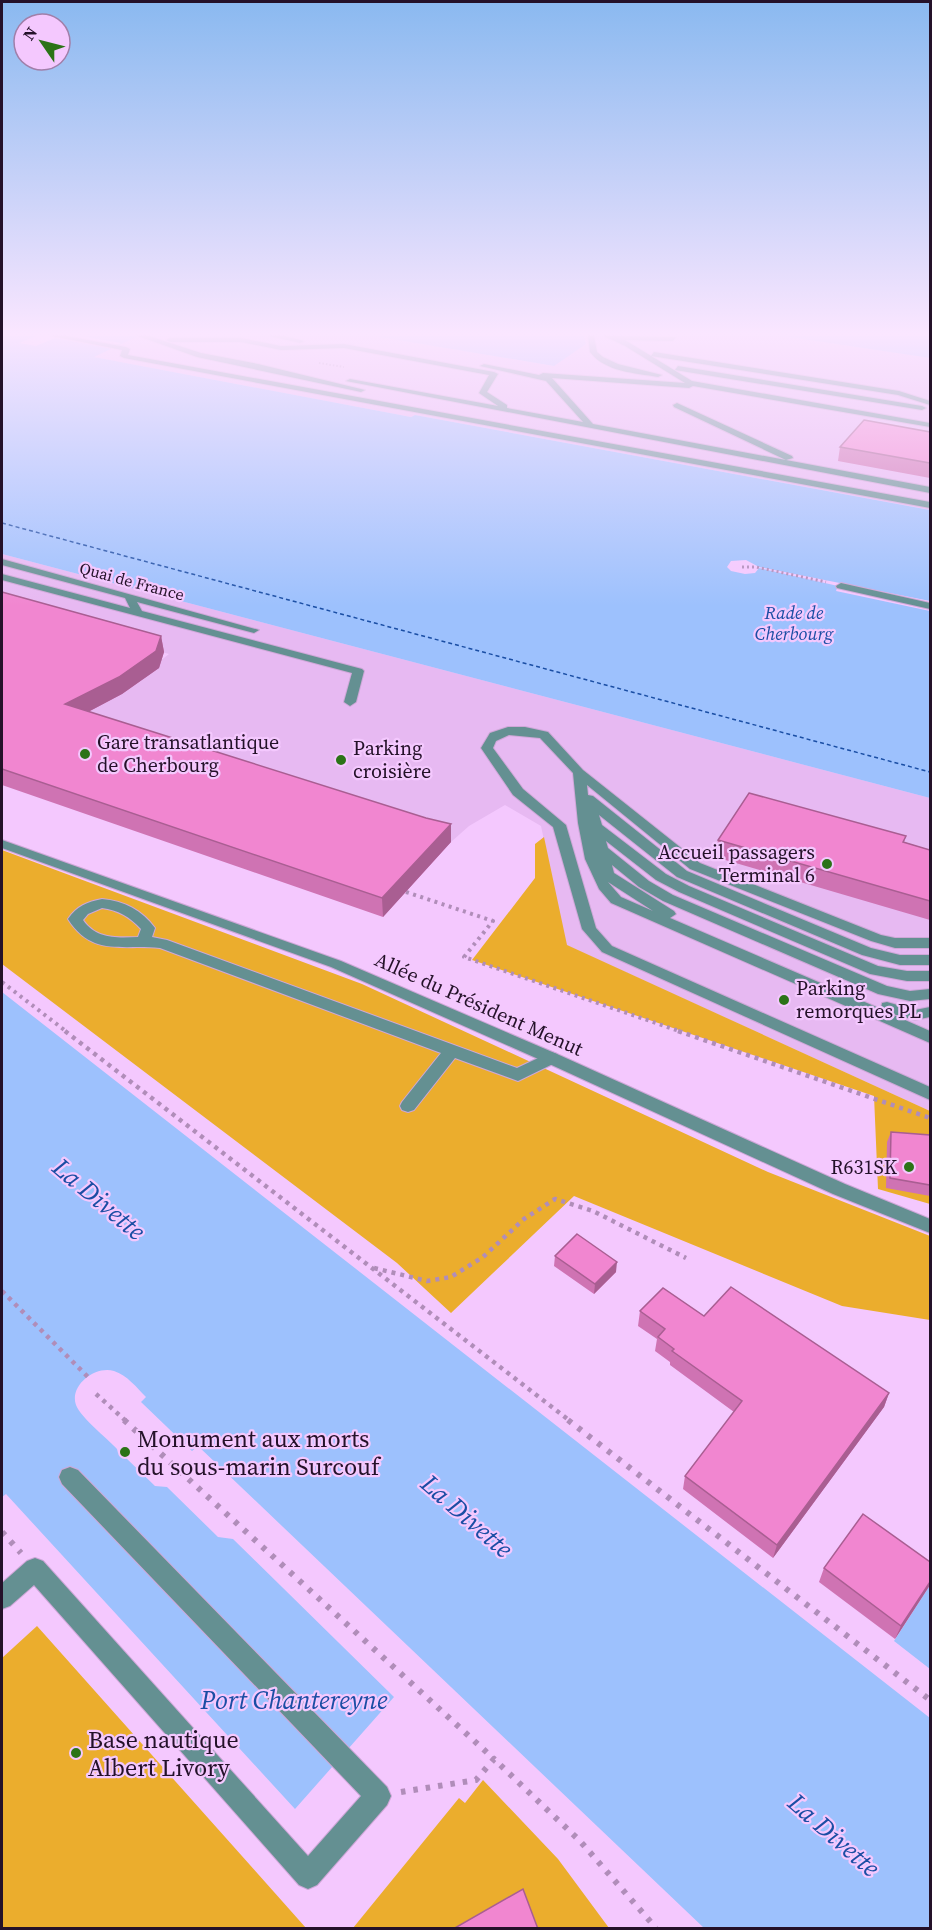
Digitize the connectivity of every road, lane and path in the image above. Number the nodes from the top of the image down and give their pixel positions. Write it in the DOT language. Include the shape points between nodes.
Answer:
graph roads {
  1 [pos="502,426"];
  2 [pos="547,426"];
  3 [pos="587,426"];
  4 [pos="721,426"];
  5 [pos="930,485"];
  6 [pos="930,490"];
  7 [pos="930,498"];
  8 [pos="930,505"];
  9 [pos="2,562"];
  10 [pos="742,567"];
  11 [pos="2,577"];
  12 [pos="841,586"];
  13 [pos="129,596"];
  14 [pos="930,606"];
  15 [pos="138,612"];
  16 [pos="254,630"];
  17 [pos="350,702"];
  18 [pos="579,773"];
  19 [pos="595,824"];
  20 [pos="2,844"];
  21 [pos="406,892"];
  22 [pos="144,940"];
  23 [pos="930,943"];
  24 [pos="930,952"];
  25 [pos="930,960"];
  26 [pos="930,969"];
  27 [pos="930,976"];
  28 [pos="2,982"];
  29 [pos="930,985"];
  30 [pos="930,994"];
  31 [pos="930,1004"];
  32 [pos="930,1012"];
  33 [pos="926,1031"];
  34 [pos="451,1051"];
  35 [pos="551,1058"];
  36 [pos="930,1094"];
  37 [pos="408,1106"];
  38 [pos="930,1118"];
  39 [pos="930,1226"];
  40 [pos="686,1258"];
  41 [pos="370,1267"];
  42 [pos="2,1291"];
  43 [pos="88,1377"];
  44 [pos="96,1394"];
  45 [pos="70,1477"];
  46 [pos="2,1598"];
  47 [pos="930,1700"];
  48 [pos="494,1759"];
  49 [pos="378,1796"];
  50 [pos="656,1929"];
  1 -- 8 [label="street"];
  2 -- 7 [label="street"];
  3 -- 6 [label="street"];
  4 -- 5 [label="street" via="792,460"];
  9 -- 13 [label="street, Quai de France"];
  10 -- 12 [label="path"];
  11 -- 15 [label="street"];
  12 -- 14 [label="street"];
  13 -- 15 [label="street"];
  13 -- 16 [label="street, Quai de France"];
  15 -- 17 [label="street" via="358,671"];
  18 -- 19 [label="street"];
  18 -- 23 [label="street" via="700,868 876,938 895,943"];
  18 -- 33 [label="street" via="586,832 601,885 616,900"];
  18 -- 36 [label="street" via="544,735 508,731 494,736 488,744 518,792 559,825 589,929 596,939 607,948"];
  19 -- 24 [label="street" via="689,870 868,944 897,951"];
  19 -- 25 [label="street" via="682,874 867,952 900,960"];
  19 -- 26 [label="street" via="687,884 874,962 897,968"];
  19 -- 27 [label="street" via="661,877 684,889 875,970"];
  19 -- 29 [label="street" via="652,880 682,898 880,981 904,986"];
  19 -- 30 [label="street" via="644,884 677,902 883,990 910,996"];
  19 -- 31 [label="street" via="643,891 674,909 888,999 903,1004"];
  19 -- 32 [label="street" via="608,875 667,913 904,1014"];
  20 -- 35 [label="street, Allée du Président Menut" via="336,964"];
  21 -- 38 [label="path" via="494,921 464,957"];
  22 -- 34 [label="street" via="162,943"];
  28 -- 41 [label="path"];
  34 -- 35 [label="street" via="518,1076"];
  34 -- 37 [label="street"];
  35 -- 39 [label="street, Allée du Président Menut"];
  40 -- 41 [label="path" via="593,1211 555,1199 540,1205 464,1272 431,1282"];
  41 -- 47 [label="path"];
  42 -- 43 [label="path"];
  44 -- 48 [label="path"];
  45 -- 49 [label="street"];
  46 -- 49 [label="street" via="35,1569 308,1876"];
  48 -- 49 [label="path" via="476,1780"];
  48 -- 50 [label="path" via="580,1841"];
}
